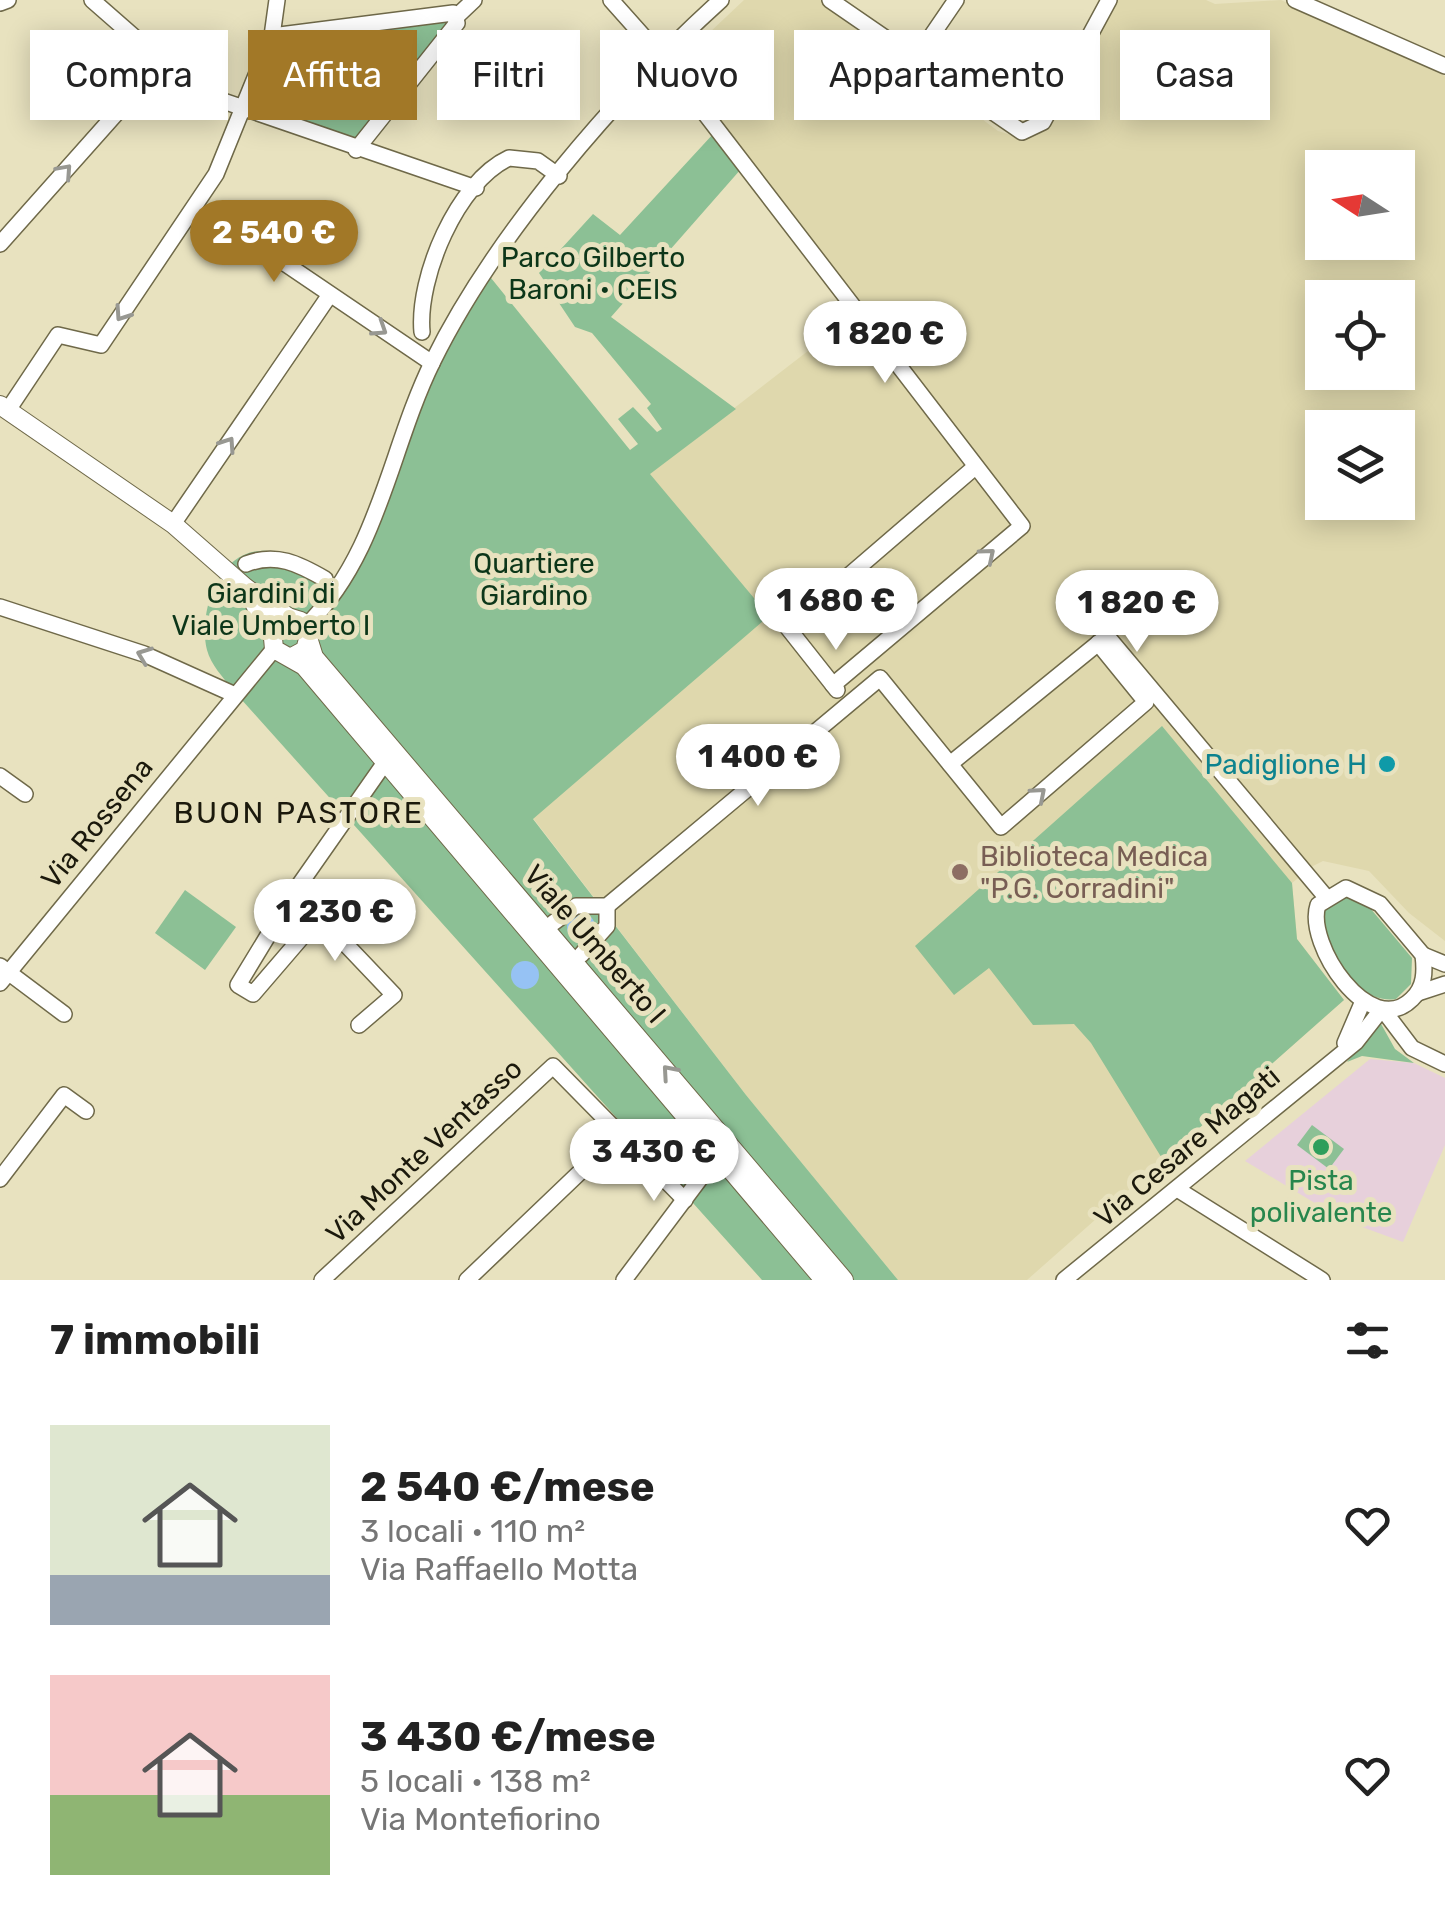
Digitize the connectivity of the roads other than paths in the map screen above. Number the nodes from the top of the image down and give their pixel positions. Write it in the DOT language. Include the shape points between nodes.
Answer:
graph roads {
  1 [pos="8,0"];
  2 [pos="92,0"];
  3 [pos="277,0"];
  4 [pos="474,0"];
  5 [pos="612,0"];
  6 [pos="721,0"];
  7 [pos="830,0"];
  8 [pos="860,0"];
  9 [pos="956,0"];
  10 [pos="1108,0"];
  11 [pos="1295,0"];
  12 [pos="0,3"];
  13 [pos="851,15"];
  14 [pos="455,18"];
  15 [pos="126,30"];
  16 [pos="273,30"];
  17 [pos="319,30"];
  18 [pos="638,30"];
  19 [pos="688,30"];
  20 [pos="872,30"];
  21 [pos="936,30"];
  22 [pos="1092,30"];
  23 [pos="1445,66"];
  24 [pos="248,91"];
  25 [pos="228,104"];
  26 [pos="240,109"];
  27 [pos="110,120"];
  28 [pos="606,120"];
  29 [pos="710,120"];
  30 [pos="1000,120"];
  31 [pos="1044,120"];
  32 [pos="356,150"];
  33 [pos="560,176"];
  34 [pos="476,188"];
  35 [pos="246,237"];
  36 [pos="0,244"];
  37 [pos="328,296"];
  38 [pos="422,332"];
  39 [pos="432,363"];
  40 [pos="4,408"];
  41 [pos="976,467"];
  42 [pos="173,524"];
  43 [pos="246,564"];
  44 [pos="325,579"];
  45 [pos="246,588"];
  46 [pos="0,607"];
  47 [pos="288,617"];
  48 [pos="307,634"];
  49 [pos="272,641"];
  50 [pos="292,657"];
  51 [pos="833,685"];
  52 [pos="1145,692"];
  53 [pos="233,694"];
  54 [pos="848,705"];
  55 [pos="386,761"];
  56 [pos="950,764"];
  57 [pos="0,776"];
  58 [pos="25,794"];
  59 [pos="295,892"];
  60 [pos="1325,896"];
  61 [pos="607,906"];
  62 [pos="320,916"];
  63 [pos="553,923"];
  64 [pos="581,955"];
  65 [pos="1422,955"];
  66 [pos="1445,964"];
  67 [pos="3,974"];
  68 [pos="1445,984"];
  69 [pos="1418,993"];
  70 [pos="1363,1001"];
  71 [pos="1405,1006"];
  72 [pos="1382,1010"];
  73 [pos="64,1014"];
  74 [pos="359,1025"];
  75 [pos="1403,1040"];
  76 [pos="1340,1051"];
  77 [pos="1445,1064"];
  78 [pos="86,1111"];
  79 [pos="620,1134"];
  80 [pos="717,1156"];
  81 [pos="0,1178"];
  82 [pos="1177,1190"];
  83 [pos="685,1200"];
  84 [pos="322,1280"];
  85 [pos="467,1280"];
  86 [pos="624,1280"];
  87 [pos="824,1280"];
  88 [pos="844,1280"];
  89 [pos="1064,1280"];
  90 [pos="1322,1280"];
  1 -- 12 [label="street"];
  2 -- 15 [label="street"];
  3 -- 16 [label="street"];
  4 -- 14 [label="street"];
  5 -- 18 [label="street"];
  6 -- 19 [label="street"];
  7 -- 13 [label="street"];
  8 -- 13 [label="street"];
  9 -- 21 [label="street"];
  10 -- 22 [label="street"];
  11 -- 23 [label="street"];
  13 -- 20 [label="street"];
  14 -- 17 [label="street" via="452,13"];
  14 -- 32 [label="street"];
  24 -- 26 [label="street"];
  25 -- 26 [label="street"];
  26 -- 32 [label="street"];
  26 -- 40 [label="street, one-way" via="216,174 101,345 58,335"];
  36 -- 27 [label="street, one-way"];
  28 -- 33 [label="street"];
  29 -- 41 [label="street"];
  30 -- 31 [label="street" via="1032,131"];
  32 -- 34 [label="street"];
  33 -- 34 [label="street" via="538,161 509,158"];
  33 -- 39 [label="street" via="485,270"];
  34 -- 38 [label="street" via="440,240 424,286"];
  35 -- 37 [label="street"];
  37 -- 39 [label="street, one-way"];
  42 -- 37 [label="street, one-way"];
  39 -- 48 [label="street" via="385,497 341,587"];
  40 -- 42 [label="main road"];
  41 -- 51 [label="street" via="788,628"];
  51 -- 41 [label="street, one-way" via="1022,526"];
  42 -- 45 [label="main road"];
  43 -- 44 [label="street" via="260,558 292,561"];
  45 -- 47 [label="main road"];
  45 -- 49 [label="main road"];
  53 -- 46 [label="street, one-way" via="144,654"];
  47 -- 48 [label="main road"];
  47 -- 49 [label="main road" via="276,623"];
  48 -- 50 [label="main road" via="302,652"];
  88 -- 48 [label="main road, Viale Umberto I, one-way" via="314,657"];
  49 -- 50 [label="main road"];
  49 -- 53 [label="street, Via Rossena"];
  50 -- 55 [label="main road, Viale Umberto I"];
  51 -- 54 [label="street"];
  52 -- 56 [label="street" via="1103,639"];
  56 -- 52 [label="street, one-way" via="1001,828 1146,702"];
  52 -- 60 [label="street"];
  53 -- 67 [label="street, Via Rossena"];
  54 -- 56 [label="street" via="880,678"];
  54 -- 61 [label="street"];
  55 -- 59 [label="street"];
  55 -- 80 [label="main road, Viale Umberto I"];
  57 -- 58 [label="street"];
  59 -- 62 [label="street"];
  59 -- 62 [label="street" via="238,985 253,994"];
  60 -- 65 [label="street" via="1346,888 1369,896"];
  60 -- 70 [label="street" via="1314,915 1319,946"];
  61 -- 63 [label="street" via="576,906"];
  61 -- 64 [label="street" via="607,926"];
  62 -- 74 [label="street" via="394,995"];
  65 -- 66 [label="street"];
  65 -- 69 [label="street"];
  67 -- 73 [label="street"];
  68 -- 69 [label="street"];
  69 -- 71 [label="street"];
  70 -- 72 [label="street"];
  70 -- 76 [label="street, Via Cesare Magati"];
  71 -- 72 [label="street"];
  71 -- 75 [label="street"];
  72 -- 75 [label="street"];
  72 -- 76 [label="street, Via Cesare Magati"];
  75 -- 77 [label="street"];
  76 -- 82 [label="street, Via Cesare Magati"];
  78 -- 81 [label="street" via="64,1095"];
  79 -- 83 [label="street, Via Monte Ventasso"];
  79 -- 84 [label="street, Via Monte Ventasso" via="553,1066"];
  79 -- 85 [label="street"];
  80 -- 83 [label="street"];
  80 -- 87 [label="main road, Viale Umberto I"];
  82 -- 89 [label="street, Via Cesare Magati"];
  82 -- 90 [label="street"];
  83 -- 86 [label="street"];
}
